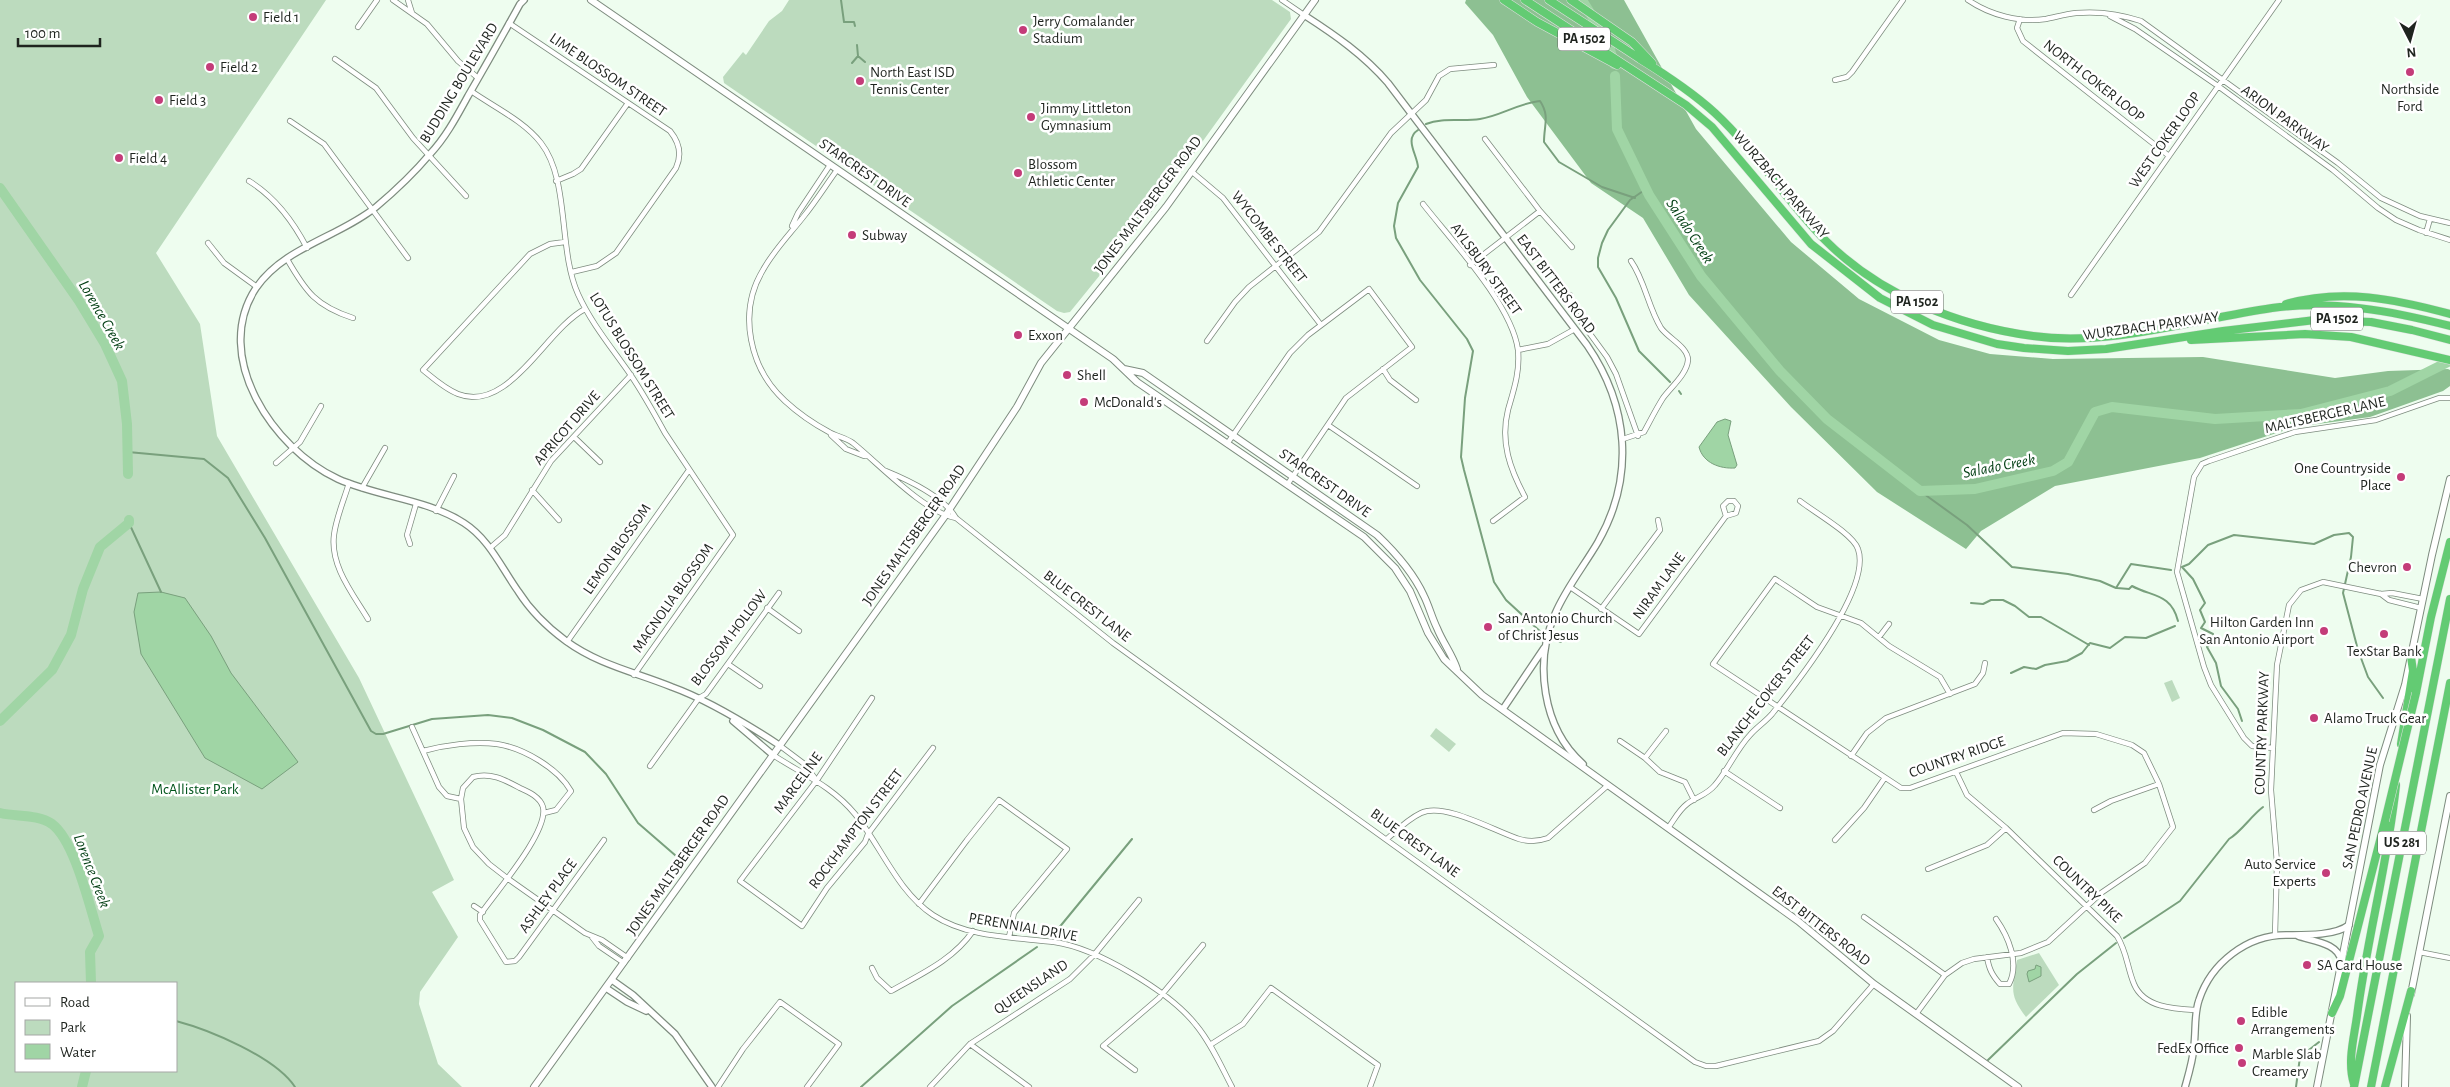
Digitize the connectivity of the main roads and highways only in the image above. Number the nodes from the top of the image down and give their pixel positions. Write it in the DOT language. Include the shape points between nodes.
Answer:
graph roads {
  1 [pos="590,0"];
  2 [pos="1315,0"];
  3 [pos="1504,0"];
  4 [pos="1525,0"];
  5 [pos="1549,0"];
  6 [pos="1571,0"];
  7 [pos="1662,73"];
  8 [pos="1644,78"];
  9 [pos="2272,308"];
  10 [pos="2450,314"];
  11 [pos="2450,326"];
  12 [pos="1068,328"];
  13 [pos="2164,340"];
  14 [pos="2450,340"];
  15 [pos="2450,360"];
  16 [pos="1124,369"];
  17 [pos="2450,479"];
  18 [pos="2450,542"];
  19 [pos="1400,559"];
  20 [pos="1393,565"];
  21 [pos="2450,600"];
  22 [pos="1429,609"];
  23 [pos="1420,612"];
  24 [pos="2411,658"];
  25 [pos="1458,670"];
  26 [pos="2450,683"];
  27 [pos="1607,786"];
  28 [pos="2450,796"];
  29 [pos="2411,991"];
  30 [pos="2332,1014"];
  31 [pos="2354,1086"];
  32 [pos="534,1087"];
  33 [pos="2018,1087"];
  34 [pos="2317,1087"];
  35 [pos="2371,1087"];
  36 [pos="2385,1087"];
  37 [pos="2405,1087"];
  1 -- 12 [label="main road, STARCREST DRIVE"];
  2 -- 12 [label="main road, JONES MALTSBERGER ROAD" via="1166,207"];
  3 -- 8 [label="highway" via="1538,22"];
  4 -- 8 [label="highway, WURZBACH PARKWAY / PA 1502"];
  5 -- 7 [label="highway, WURZBACH PARKWAY / PA 1502"];
  6 -- 7 [label="highway" via="1632,42"];
  7 -- 9 [label="highway, WURZBACH PARKWAY / PA 1502" via="1713,111 1737,135 1827,242 1866,274 1942,314 1982,327 2062,339 2107,336"];
  8 -- 13 [label="highway, WURZBACH PARKWAY / PA 1502" via="1712,126 1811,244 1880,298 1933,325 2024,348 2106,349"];
  9 -- 10 [label="highway" via="2310,297 2345,295 2403,302"];
  9 -- 11 [label="highway, WURZBACH PARKWAY / PA 1502" via="2353,307 2399,313"];
  12 -- 16 [label="main road, STARCREST DRIVE"];
  12 -- 32 [label="main road, JONES MALTSBERGER ROAD" via="1041,363 1018,407 945,516"];
  13 -- 14 [label="highway, WURZBACH PARKWAY / PA 1502" via="2223,330 2335,319 2371,322"];
  13 -- 15 [label="highway" via="2304,334 2351,337"];
  16 -- 19 [label="main road, STARCREST DRIVE" via="1143,373 1294,475 1377,535"];
  16 -- 20 [label="main road, STARCREST DRIVE" via="1137,382 1364,537"];
  17 -- 24 [label="main road, SAN PEDRO AVENUE"];
  18 -- 30 [label="highway, bridge" via="2385,821 2340,996"];
  19 -- 20 [label="main road"];
  19 -- 22 [label="main road, STARCREST DRIVE"];
  20 -- 23 [label="main road, STARCREST DRIVE"];
  21 -- 31 [label="highway, US 281"];
  22 -- 23 [label="main road"];
  22 -- 25 [label="main road, STARCREST DRIVE"];
  23 -- 25 [label="main road, STARCREST DRIVE" via="1444,659"];
  24 -- 30 [label="main road, SAN PEDRO AVENUE" via="2380,766"];
  24 -- 31 [label="highway" via="2413,672 2392,821 2357,1012 2350,1071"];
  25 -- 27 [label="main road, STARCREST DRIVE" via="1482,695"];
  26 -- 35 [label="highway, US 281"];
  27 -- 33 [label="main road, EAST BITTERS ROAD" via="1798,921 1874,984"];
  28 -- 29 [label="main road"];
  29 -- 36 [label="highway"];
  29 -- 37 [label="main road" via="2405,1033"];
  30 -- 34 [label="main road, SAN PEDRO AVENUE"];
}
